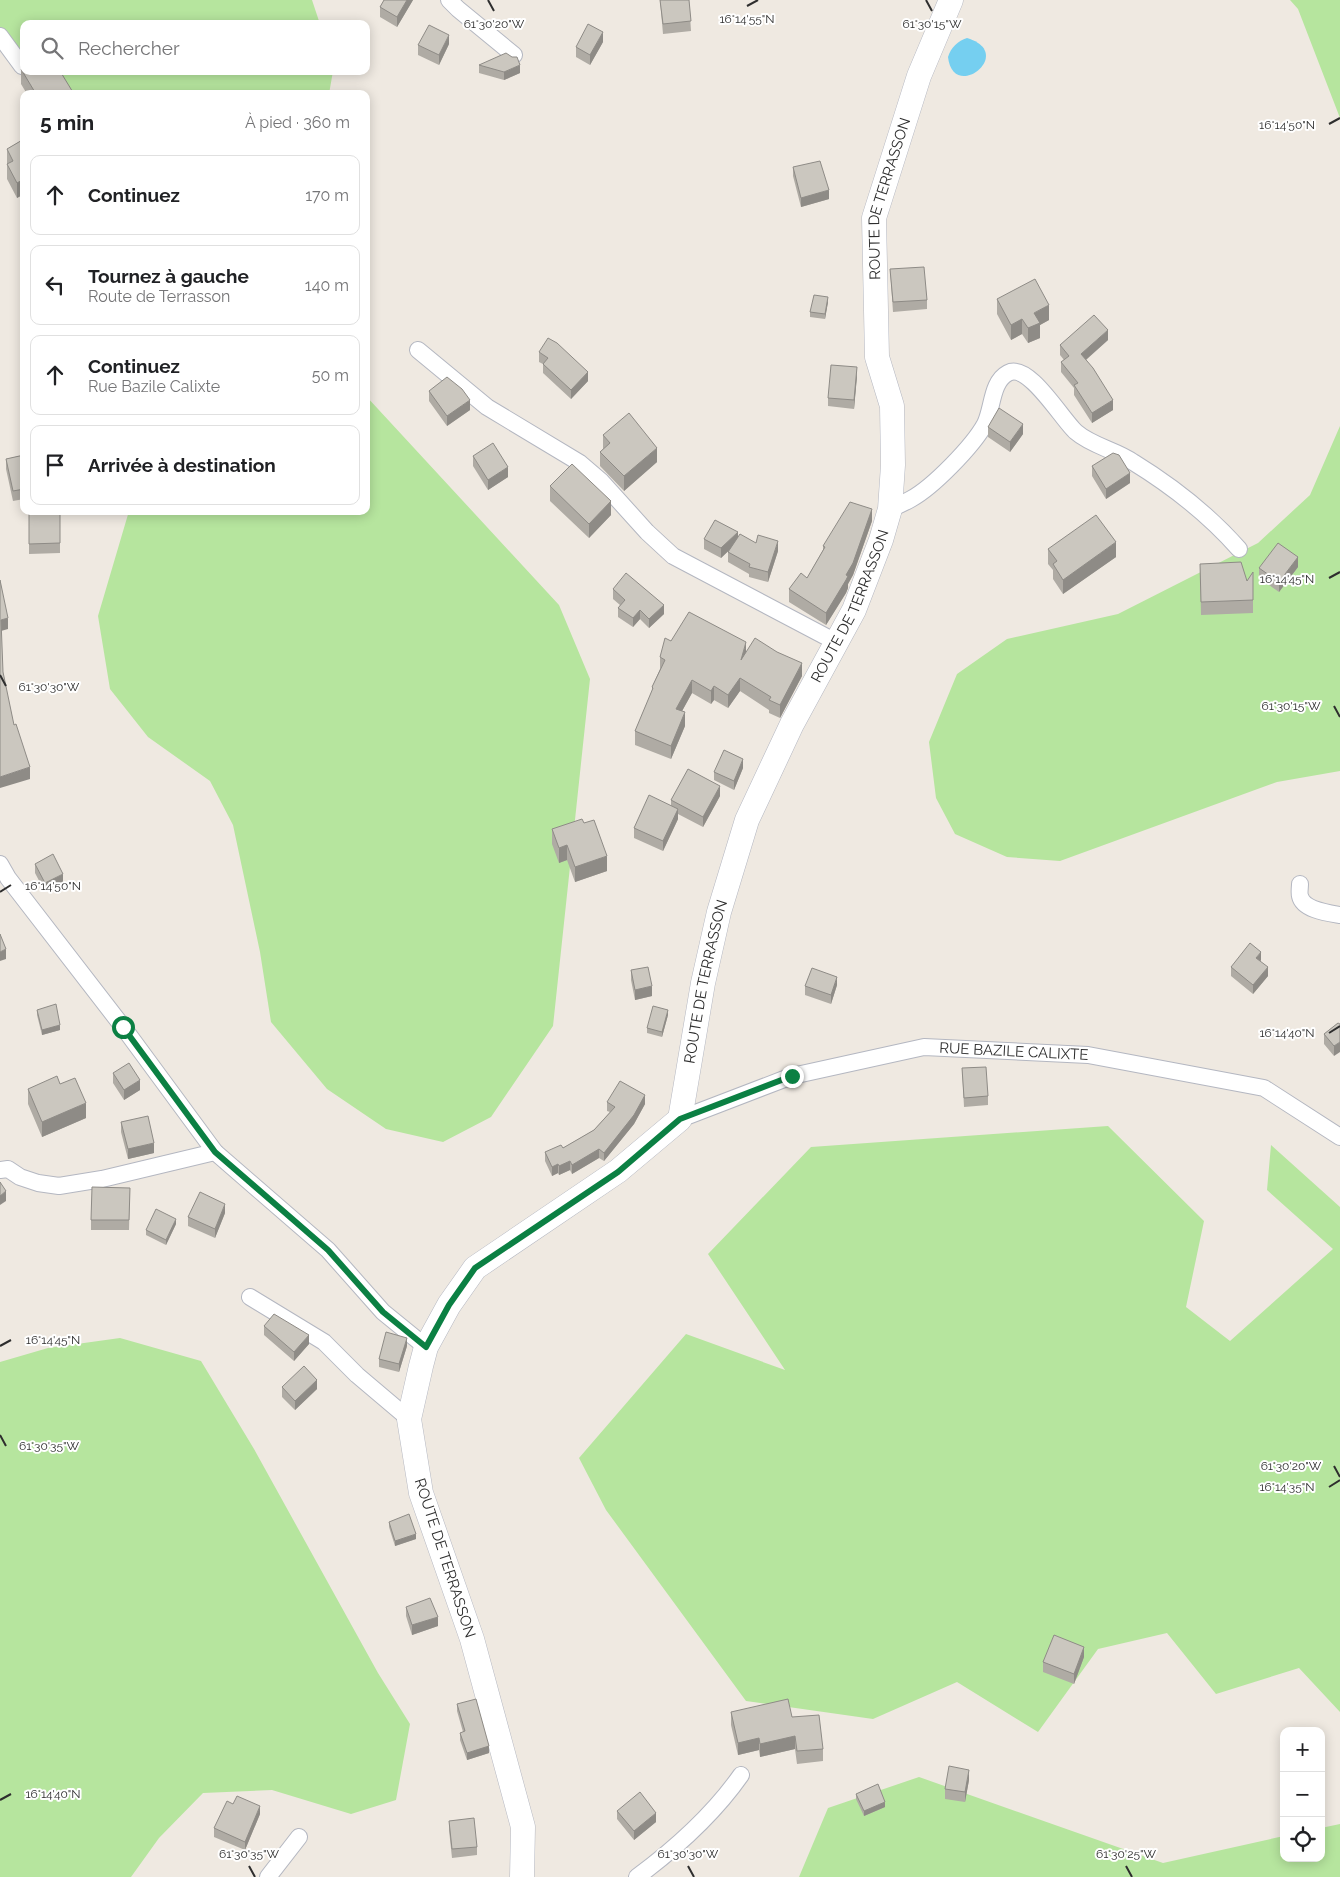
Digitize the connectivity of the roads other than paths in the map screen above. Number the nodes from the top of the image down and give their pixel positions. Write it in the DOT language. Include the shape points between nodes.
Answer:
graph roads {
  1 [pos="450,0"];
  2 [pos="951,0"];
  3 [pos="0,36"];
  4 [pos="514,54"];
  5 [pos="20,63"];
  6 [pos="418,350"];
  7 [pos="890,509"];
  8 [pos="1239,549"];
  9 [pos="836,642"];
  10 [pos="0,864"];
  11 [pos="1300,884"];
  12 [pos="1340,915"];
  13 [pos="680,1119"];
  14 [pos="1340,1138"];
  15 [pos="215,1152"];
  16 [pos="3,1167"];
  17 [pos="250,1297"];
  18 [pos="426,1347"];
  19 [pos="409,1419"];
  20 [pos="741,1775"];
  21 [pos="300,1837"];
  22 [pos="268,1877"];
  23 [pos="522,1877"];
  24 [pos="637,1877"];
  1 -- 4 [label="street"];
  2 -- 7 [label="street, ROUTE DE TERRASSON" via="919,76 874,218 877,357 892,406"];
  3 -- 5 [label="street"];
  6 -- 9 [label="street" via="487,407 580,463 673,556"];
  7 -- 8 [label="street" via="912,499 930,485 972,443 985,423 998,382 1010,371 1031,380 1076,432 1132,461 1176,492 1223,530"];
  7 -- 9 [label="street, ROUTE DE TERRASSON" via="854,610"];
  9 -- 13 [label="street, ROUTE DE TERRASSON" via="746,820 705,974"];
  10 -- 15 [label="street"];
  11 -- 12 [label="street" via="1300,897 1304,904"];
  13 -- 14 [label="street, RUE BAZILE CALIXTE" via="792,1076 924,1047 1088,1055 1264,1088"];
  13 -- 18 [label="street, ROUTE DE TERRASSON" via="618,1172 475,1268 449,1305"];
  15 -- 16 [label="street" via="59,1186 38,1183"];
  15 -- 18 [label="street" via="328,1250 383,1312"];
  17 -- 19 [label="street" via="324,1342"];
  18 -- 19 [label="street, ROUTE DE TERRASSON"];
  19 -- 23 [label="street, ROUTE DE TERRASSON" via="421,1493 472,1639 523,1827"];
  20 -- 24 [label="street" via="706,1818"];
  21 -- 22 [label="street"];
}
